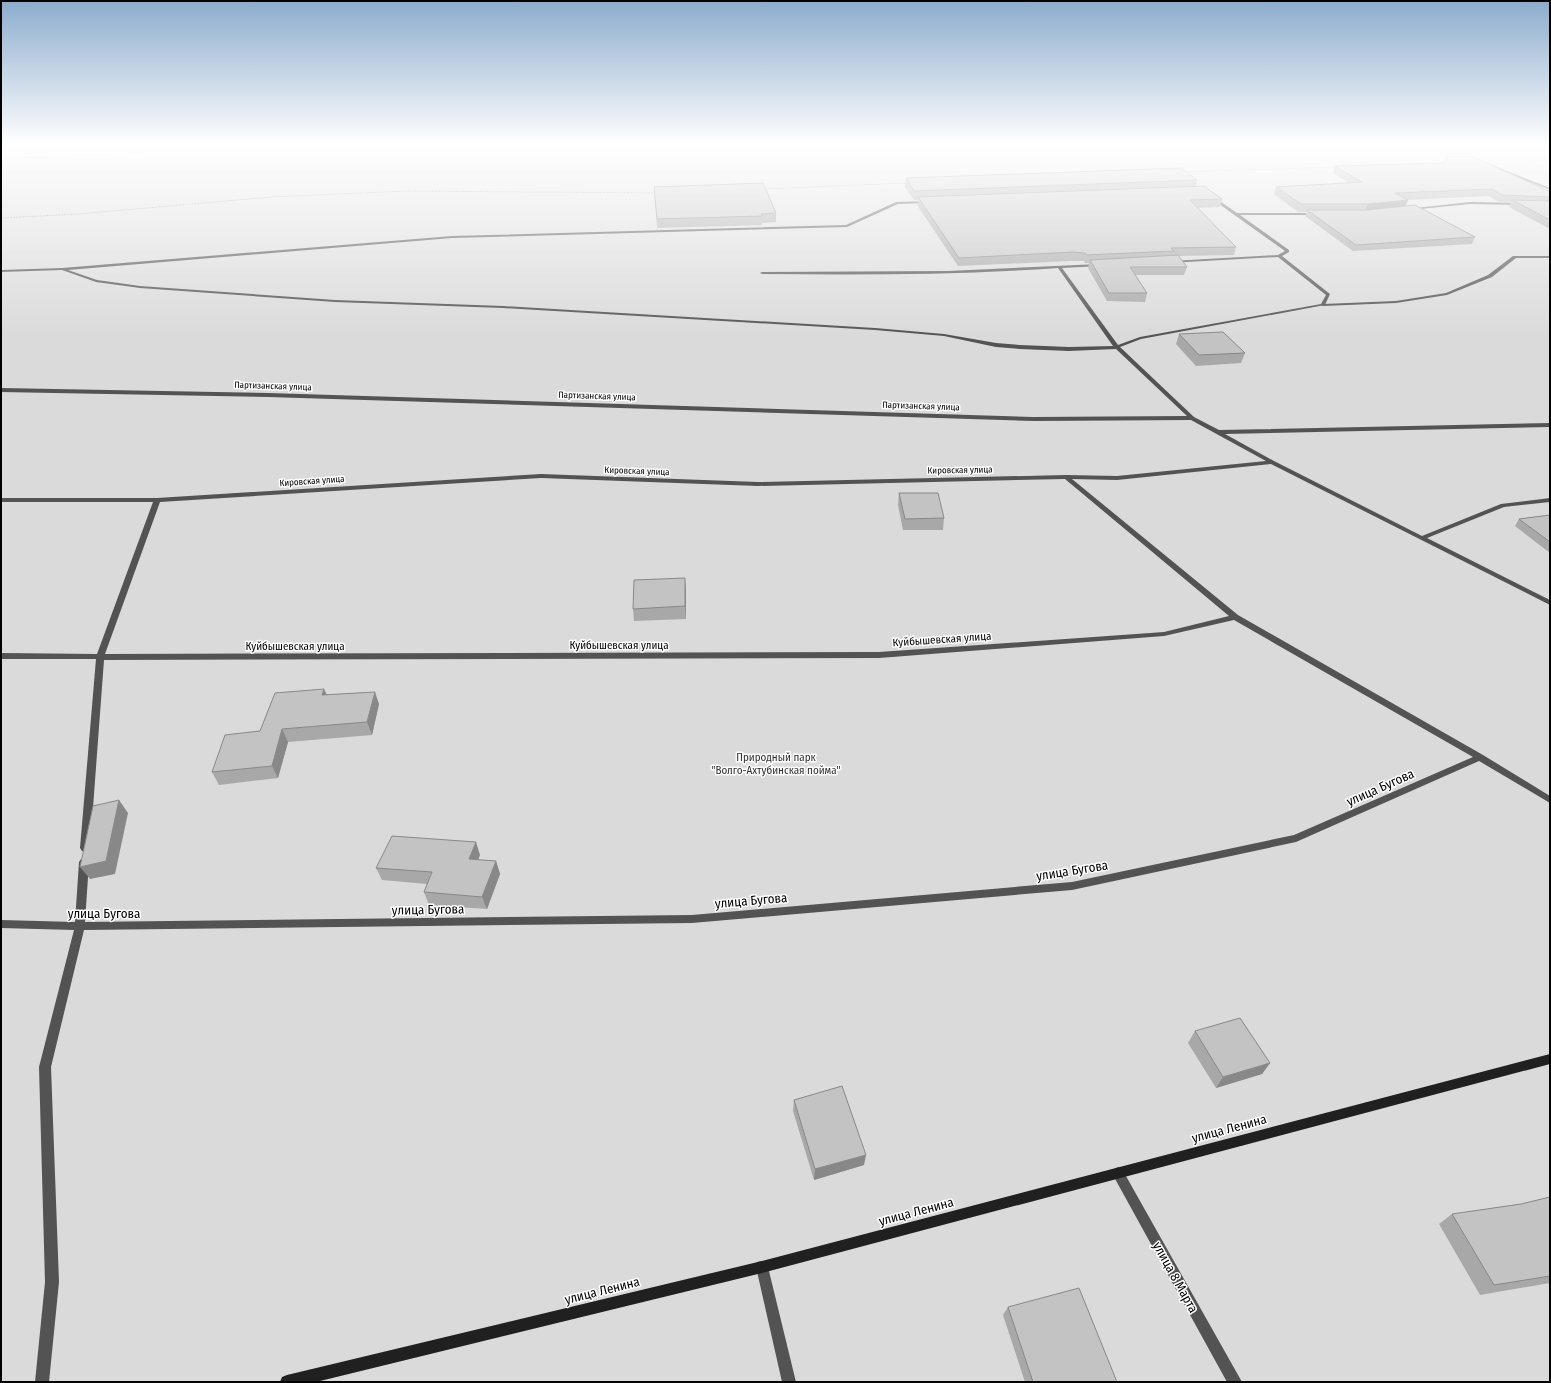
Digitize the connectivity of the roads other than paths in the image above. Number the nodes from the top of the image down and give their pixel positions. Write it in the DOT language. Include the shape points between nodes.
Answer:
graph roads {
  1 [pos="885,209"];
  2 [pos="1228,209"];
  3 [pos="1417,209"];
  4 [pos="1403,210"];
  5 [pos="1236,214"];
  6 [pos="1319,214"];
  7 [pos="1279,256"];
  8 [pos="1550,257"];
  9 [pos="1169,262"];
  10 [pos="1106,265"];
  11 [pos="1059,267"];
  12 [pos="62,269"];
  13 [pos="1,270"];
  14 [pos="762,273"];
  15 [pos="1323,305"];
  16 [pos="1117,347"];
  17 [pos="1,390"];
  18 [pos="1192,418"];
  19 [pos="1550,425"];
  20 [pos="1218,432"];
  21 [pos="1272,462"];
  22 [pos="1066,477"];
  23 [pos="1,500"];
  24 [pos="157,500"];
  25 [pos="1550,500"];
  26 [pos="1422,538"];
  27 [pos="1550,603"];
  28 [pos="1235,617"];
  29 [pos="1,656"];
  30 [pos="100,657"];
  31 [pos="1480,757"];
  32 [pos="1550,800"];
  33 [pos="1,924"];
  34 [pos="80,926"];
  35 [pos="1550,1059"];
  36 [pos="1118,1173"];
  37 [pos="762,1267"];
  38 [pos="42,1382"];
  39 [pos="286,1382"];
  40 [pos="790,1382"];
  41 [pos="1235,1382"];
  1 -- 12 [label="street" via="846,226 452,237"];
  2 -- 5 [label="street"];
  3 -- 4 [label="street"];
  5 -- 6 [label="street"];
  5 -- 7 [label="street" via="1288,251"];
  7 -- 9 [label="street"];
  7 -- 15 [label="street" via="1328,295"];
  8 -- 15 [label="street" via="1515,257 1490,276 1447,294 1396,302"];
  10 -- 11 [label="street"];
  11 -- 14 [label="street" via="888,274"];
  11 -- 16 [label="street"];
  12 -- 13 [label="street"];
  12 -- 16 [label="street" via="96,281 140,287 335,301 511,307 875,328 944,335 1020,347"];
  15 -- 16 [label="street" via="1140,338"];
  16 -- 18 [label="street"];
  17 -- 18 [label="street, Партизанская улица" via="268,395 1033,419"];
  18 -- 20 [label="street"];
  19 -- 20 [label="street"];
  20 -- 21 [label="street"];
  21 -- 22 [label="street, Кировская улица" via="1117,478"];
  21 -- 26 [label="street"];
  22 -- 24 [label="street, Кировская улица" via="758,484 541,476"];
  22 -- 28 [label="street"];
  23 -- 24 [label="street, Кировская улица"];
  24 -- 30 [label="street"];
  25 -- 26 [label="street" via="1503,505"];
  26 -- 27 [label="street"];
  28 -- 30 [label="street, Куйбышевская улица" via="1164,634 879,655"];
  28 -- 31 [label="street"];
  29 -- 30 [label="street, Куйбышевская улица"];
  30 -- 34 [label="street"];
  31 -- 32 [label="street"];
  31 -- 34 [label="street, улица Бугова" via="1296,838 1072,886 692,919"];
  33 -- 34 [label="street, улица Бугова"];
  34 -- 38 [label="street" via="45,1067 52,1282"];
  35 -- 36 [label="street, улица Ленина"];
  36 -- 37 [label="street, улица Ленина"];
  36 -- 41 [label="street, улица 8 Марта"];
  37 -- 39 [label="street, улица Ленина"];
  37 -- 40 [label="street"];
}
